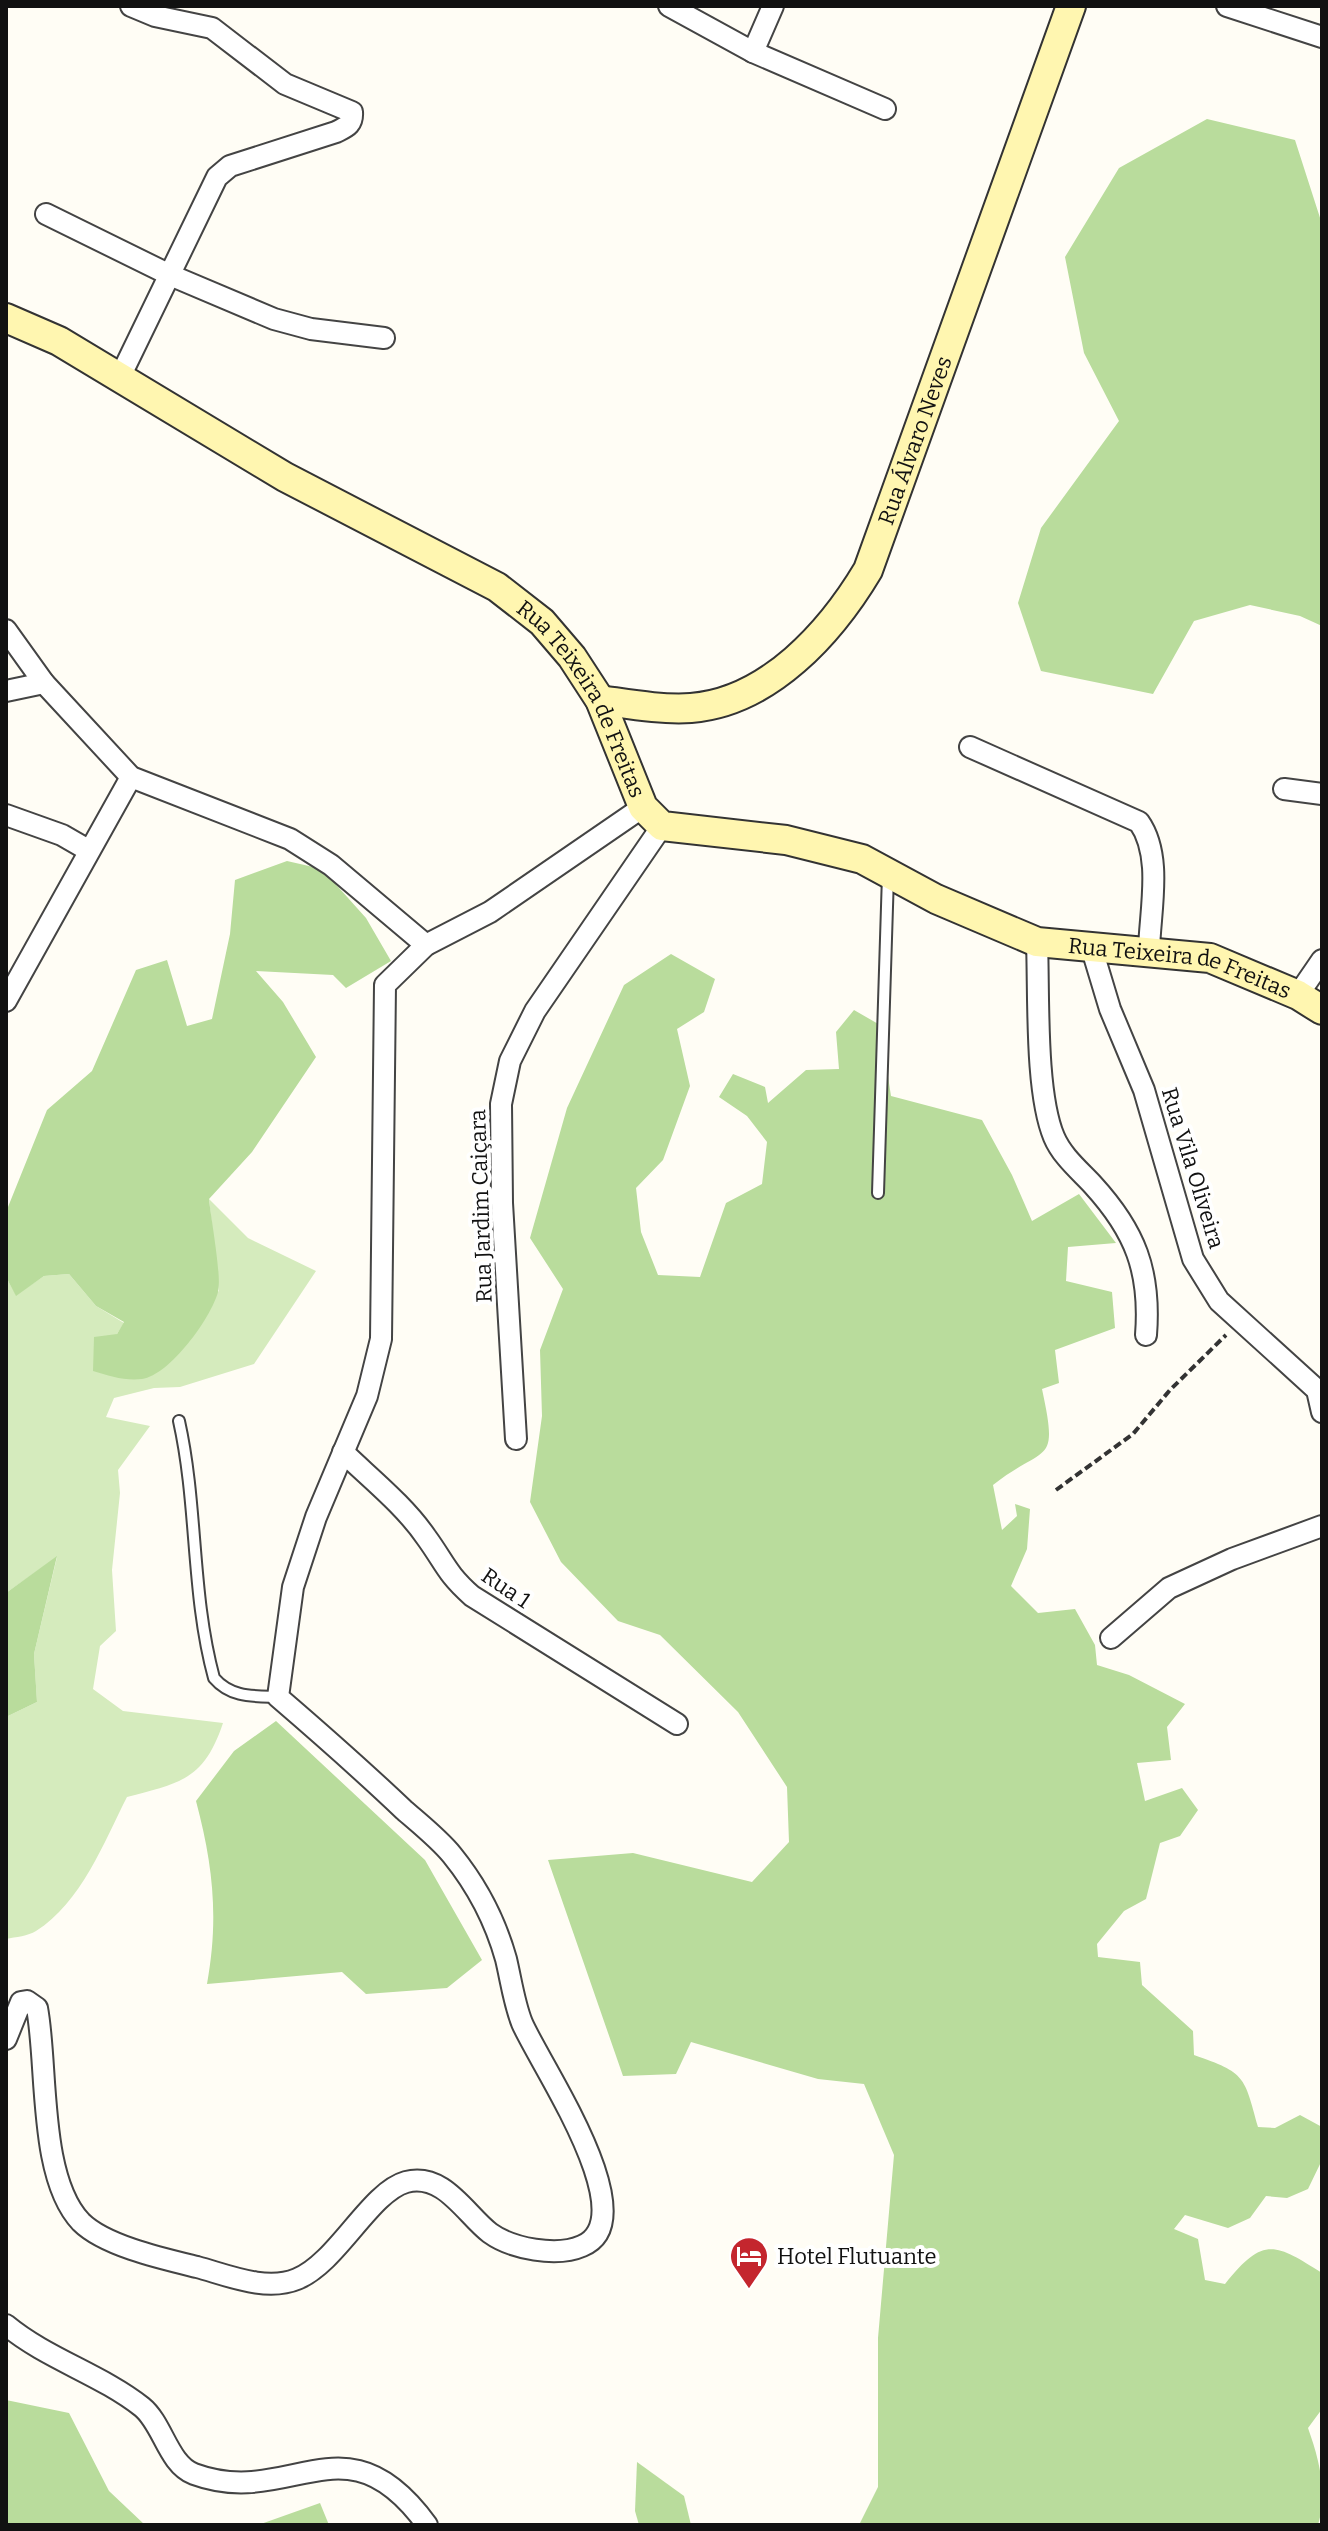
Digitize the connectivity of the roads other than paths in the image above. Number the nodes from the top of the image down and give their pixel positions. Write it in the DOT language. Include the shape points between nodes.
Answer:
graph roads {
  1 [pos="131,6"];
  2 [pos="669,6"];
  3 [pos="773,6"];
  4 [pos="1071,6"];
  5 [pos="1227,6"];
  6 [pos="1322,37"];
  7 [pos="753,52"];
  8 [pos="885,109"];
  9 [pos="46,214"];
  10 [pos="170,275"];
  11 [pos="6,318"];
  12 [pos="384,338"];
  13 [pos="120,377"];
  14 [pos="6,630"];
  15 [pos="44,683"];
  16 [pos="6,691"];
  17 [pos="600,700"];
  18 [pos="970,747"];
  19 [pos="131,777"];
  20 [pos="1284,789"];
  21 [pos="1322,794"];
  22 [pos="6,815"];
  23 [pos="652,817"];
  24 [pos="88,850"];
  25 [pos="888,873"];
  26 [pos="1037,942"];
  27 [pos="426,945"];
  28 [pos="1091,946"];
  29 [pos="1149,950"];
  30 [pos="1322,960"];
  31 [pos="1298,995"];
  32 [pos="6,1001"];
  33 [pos="1322,1010"];
  34 [pos="878,1193"];
  35 [pos="1146,1335"];
  36 [pos="1322,1412"];
  37 [pos="179,1421"];
  38 [pos="516,1439"];
  39 [pos="343,1452"];
  40 [pos="1322,1526"];
  41 [pos="1111,1638"];
  42 [pos="278,1697"];
  43 [pos="677,1724"];
  44 [pos="6,2039"];
  45 [pos="6,2325"];
  46 [pos="427,2525"];
  1 -- 10 [label="street" via="212,28 285,84 352,112 350,124 336,132 230,166 217,177"];
  2 -- 7 [label="street"];
  3 -- 7 [label="street"];
  4 -- 17 [label="street, Rua Álvaro Neves" via="868,570 847,605 792,662 727,701 692,708"];
  5 -- 6 [label="street"];
  7 -- 8 [label="street"];
  9 -- 10 [label="street"];
  10 -- 12 [label="street" via="274,319"];
  10 -- 13 [label="street"];
  11 -- 13 [label="street, Rua Teixeira de Freitas"];
  13 -- 17 [label="street, Rua Teixeira de Freitas" via="285,477 497,587 542,622"];
  14 -- 15 [label="street"];
  15 -- 16 [label="street"];
  15 -- 19 [label="street"];
  17 -- 23 [label="street, Rua Teixeira de Freitas"];
  18 -- 29 [label="street" via="1139,822 1152,852"];
  19 -- 24 [label="street"];
  19 -- 27 [label="street" via="290,839 331,865"];
  20 -- 21 [label="street"];
  22 -- 24 [label="street"];
  23 -- 25 [label="street, Rua Teixeira de Freitas" via="786,840 862,859"];
  23 -- 27 [label="street"];
  23 -- 38 [label="street, Rua Jardim Caiçara" via="510,1061 501,1118"];
  24 -- 32 [label="street"];
  25 -- 26 [label="street, Rua Teixeira de Freitas"];
  25 -- 34 [label="lane"];
  26 -- 28 [label="street, Rua Teixeira de Freitas"];
  26 -- 35 [label="street" via="1048,1118 1063,1153 1129,1229 1144,1287"];
  27 -- 39 [label="street" via="385,985 381,1339 367,1396"];
  28 -- 29 [label="street, Rua Teixeira de Freitas"];
  28 -- 36 [label="street, Rua Vila Oliveira" via="1144,1090 1193,1259 1219,1301 1317,1390"];
  29 -- 31 [label="street, Rua Teixeira de Freitas" via="1210,958"];
  30 -- 31 [label="street"];
  31 -- 33 [label="street, Rua Teixeira de Freitas"];
  37 -- 42 [label="lane" via="187,1457 198,1597 214,1678 239,1695"];
  39 -- 42 [label="street" via="293,1587"];
  39 -- 43 [label="street, Rua 1" via="395,1501 426,1537 447,1574 472,1596"];
  40 -- 41 [label="street" via="1169,1588"];
  42 -- 44 [label="street" via="450,1852 483,1896 521,2021 600,2178 604,2213 598,2233 584,2246 557,2252 531,2248 491,2234 463,2203 437,2186 410,2181 390,2189 298,2279 255,2282 152,2256 82,2223 67,2201 49,2140 37,2008 21,2002"];
  45 -- 46 [label="street" via="50,2355 99,2377 145,2410 189,2472 212,2479 270,2480 307,2472 364,2470 383,2477 406,2496"];
}
